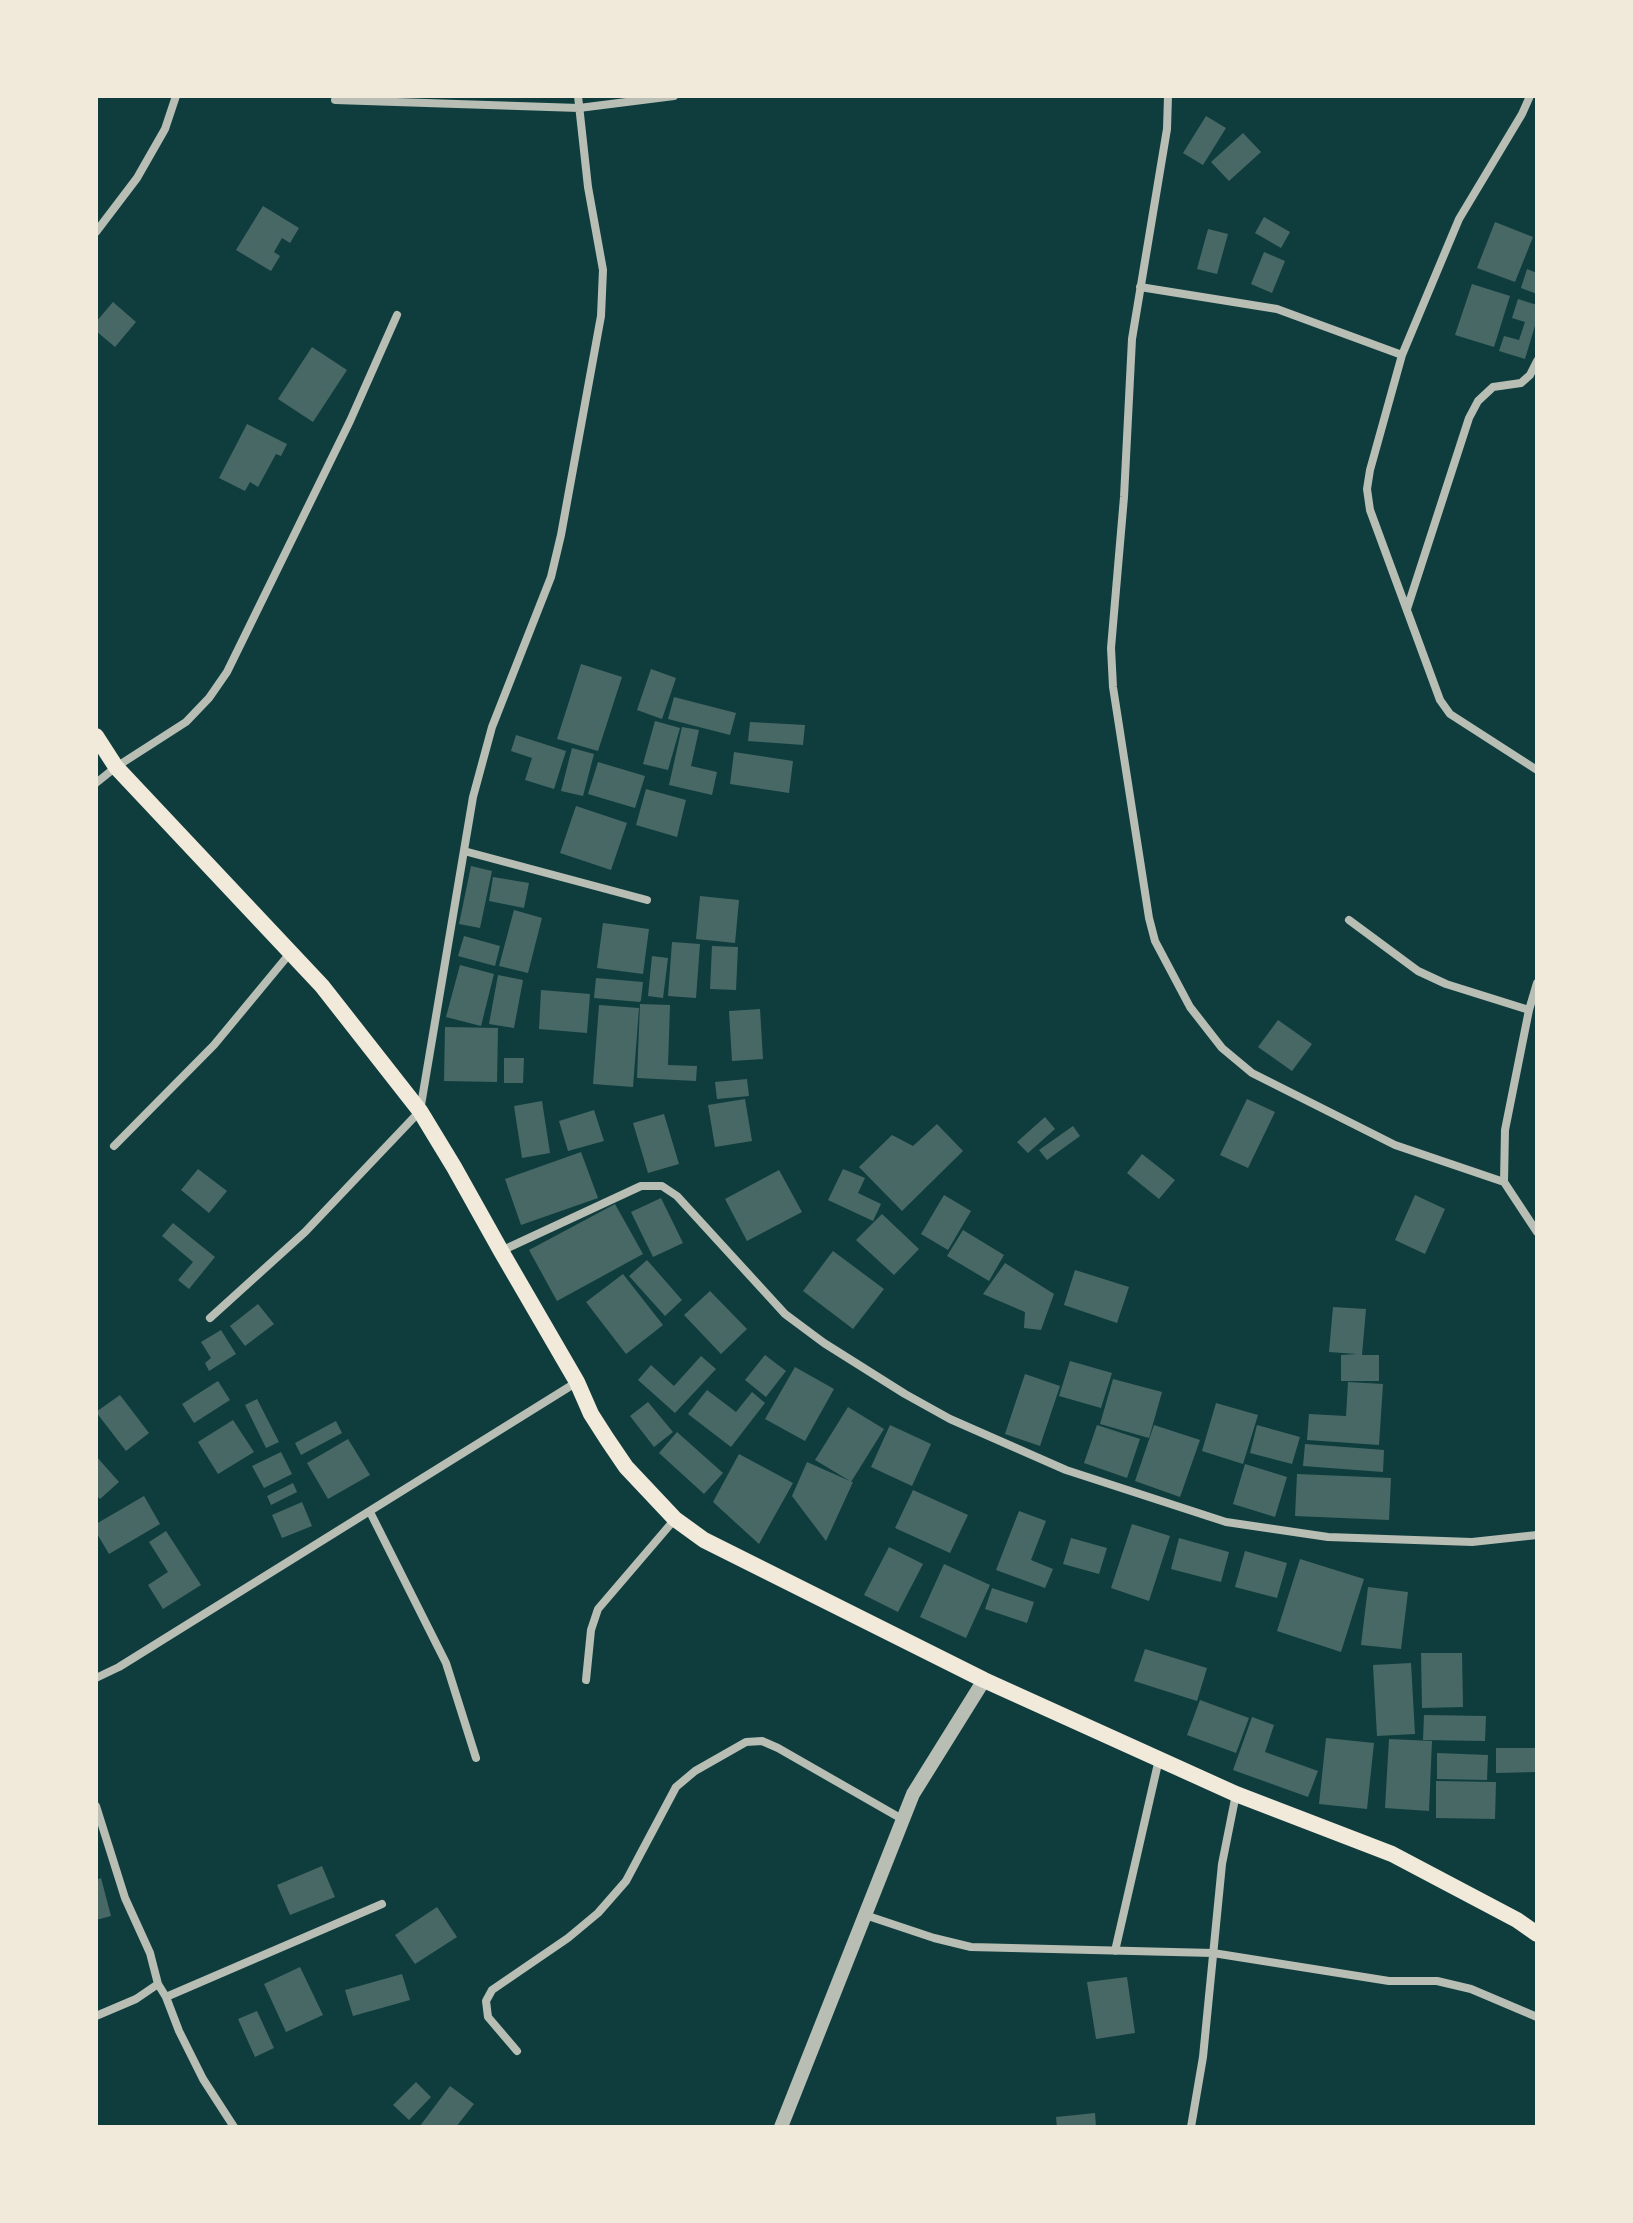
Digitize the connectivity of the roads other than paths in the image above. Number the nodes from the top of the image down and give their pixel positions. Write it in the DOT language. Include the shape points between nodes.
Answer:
graph roads {
  1 [pos="176,96"];
  2 [pos="578,96"];
  3 [pos="674,96"];
  4 [pos="1168,96"];
  5 [pos="1530,96"];
  6 [pos="335,100"];
  7 [pos="579,108"];
  8 [pos="96,232"];
  9 [pos="1140,287"];
  10 [pos="397,315"];
  11 [pos="1402,355"];
  12 [pos="1537,361"];
  13 [pos="1407,609"];
  14 [pos="96,736"];
  15 [pos="116,767"];
  16 [pos="1537,770"];
  17 [pos="96,783"];
  18 [pos="464,851"];
  19 [pos="647,900"];
  20 [pos="1349,920"];
  21 [pos="291,952"];
  22 [pos="1537,983"];
  23 [pos="1529,1010"];
  24 [pos="420,1111"];
  25 [pos="114,1146"];
  26 [pos="1504,1182"];
  27 [pos="1537,1232"];
  28 [pos="501,1251"];
  29 [pos="210,1318"];
  30 [pos="577,1382"];
  31 [pos="370,1512"];
  32 [pos="675,1519"];
  33 [pos="1537,1535"];
  34 [pos="96,1678"];
  35 [pos="586,1680"];
  36 [pos="984,1680"];
  37 [pos="476,1758"];
  38 [pos="1159,1759"];
  39 [pos="1236,1794"];
  40 [pos="96,1806"];
  41 [pos="902,1819"];
  42 [pos="382,1904"];
  43 [pos="864,1914"];
  44 [pos="1537,1934"];
  45 [pos="1115,1951"];
  46 [pos="1213,1953"];
  47 [pos="158,1984"];
  48 [pos="166,1997"];
  49 [pos="96,2016"];
  50 [pos="1537,2017"];
  51 [pos="517,2051"];
  52 [pos="234,2127"];
  53 [pos="781,2127"];
  54 [pos="1191,2127"];
  1 -- 8 [label="street" via="165,129 137,178"];
  2 -- 7 [label="street"];
  3 -- 7 [label="street"];
  4 -- 9 [label="street"];
  5 -- 11 [label="street" via="1459,219"];
  6 -- 7 [label="street"];
  7 -- 18 [label="street" via="603,270 601,316 551,577 492,727"];
  9 -- 11 [label="street" via="1277,309"];
  9 -- 26 [label="street" via="1111,648 1155,941 1190,1007 1222,1048 1252,1073 1395,1145"];
  10 -- 15 [label="street" via="227,672 186,722"];
  11 -- 13 [label="street" via="1367,489"];
  12 -- 13 [label="street" via="1521,383 1493,387 1469,418"];
  13 -- 16 [label="street" via="1450,714"];
  14 -- 15 [label="main road"];
  15 -- 17 [label="street"];
  15 -- 21 [label="main road"];
  18 -- 19 [label="street"];
  18 -- 24 [label="street"];
  20 -- 23 [label="street" via="1418,971"];
  21 -- 24 [label="main road"];
  21 -- 25 [label="street" via="214,1045"];
  22 -- 23 [label="street"];
  23 -- 26 [label="street" via="1505,1130"];
  24 -- 28 [label="main road"];
  24 -- 29 [label="street" via="305,1232"];
  26 -- 27 [label="street"];
  28 -- 30 [label="main road"];
  28 -- 33 [label="street" via="641,1186 662,1186 785,1314 824,1343 939,1413 1066,1470 1226,1522 1328,1537 1472,1542"];
  30 -- 31 [label="street"];
  30 -- 32 [label="main road" via="626,1467"];
  31 -- 34 [label="street"];
  31 -- 37 [label="street" via="446,1663"];
  32 -- 35 [label="street" via="598,1609"];
  32 -- 36 [label="main road" via="704,1540"];
  36 -- 38 [label="main road"];
  36 -- 41 [label="street"];
  38 -- 39 [label="main road"];
  38 -- 45 [label="street"];
  39 -- 44 [label="main road" via="1392,1854"];
  39 -- 46 [label="street"];
  40 -- 47 [label="street"];
  41 -- 43 [label="street"];
  41 -- 51 [label="street" via="762,1741 746,1742 695,1771 676,1787 626,1881 598,1913 492,1990 486,2001 488,2017"];
  42 -- 48 [label="street"];
  43 -- 45 [label="street" via="971,1947"];
  43 -- 53 [label="street"];
  45 -- 46 [label="street"];
  46 -- 50 [label="street" via="1389,1981 1437,1981"];
  46 -- 54 [label="street"];
  47 -- 48 [label="street"];
  47 -- 49 [label="street"];
  48 -- 52 [label="street" via="203,2079"];
}
